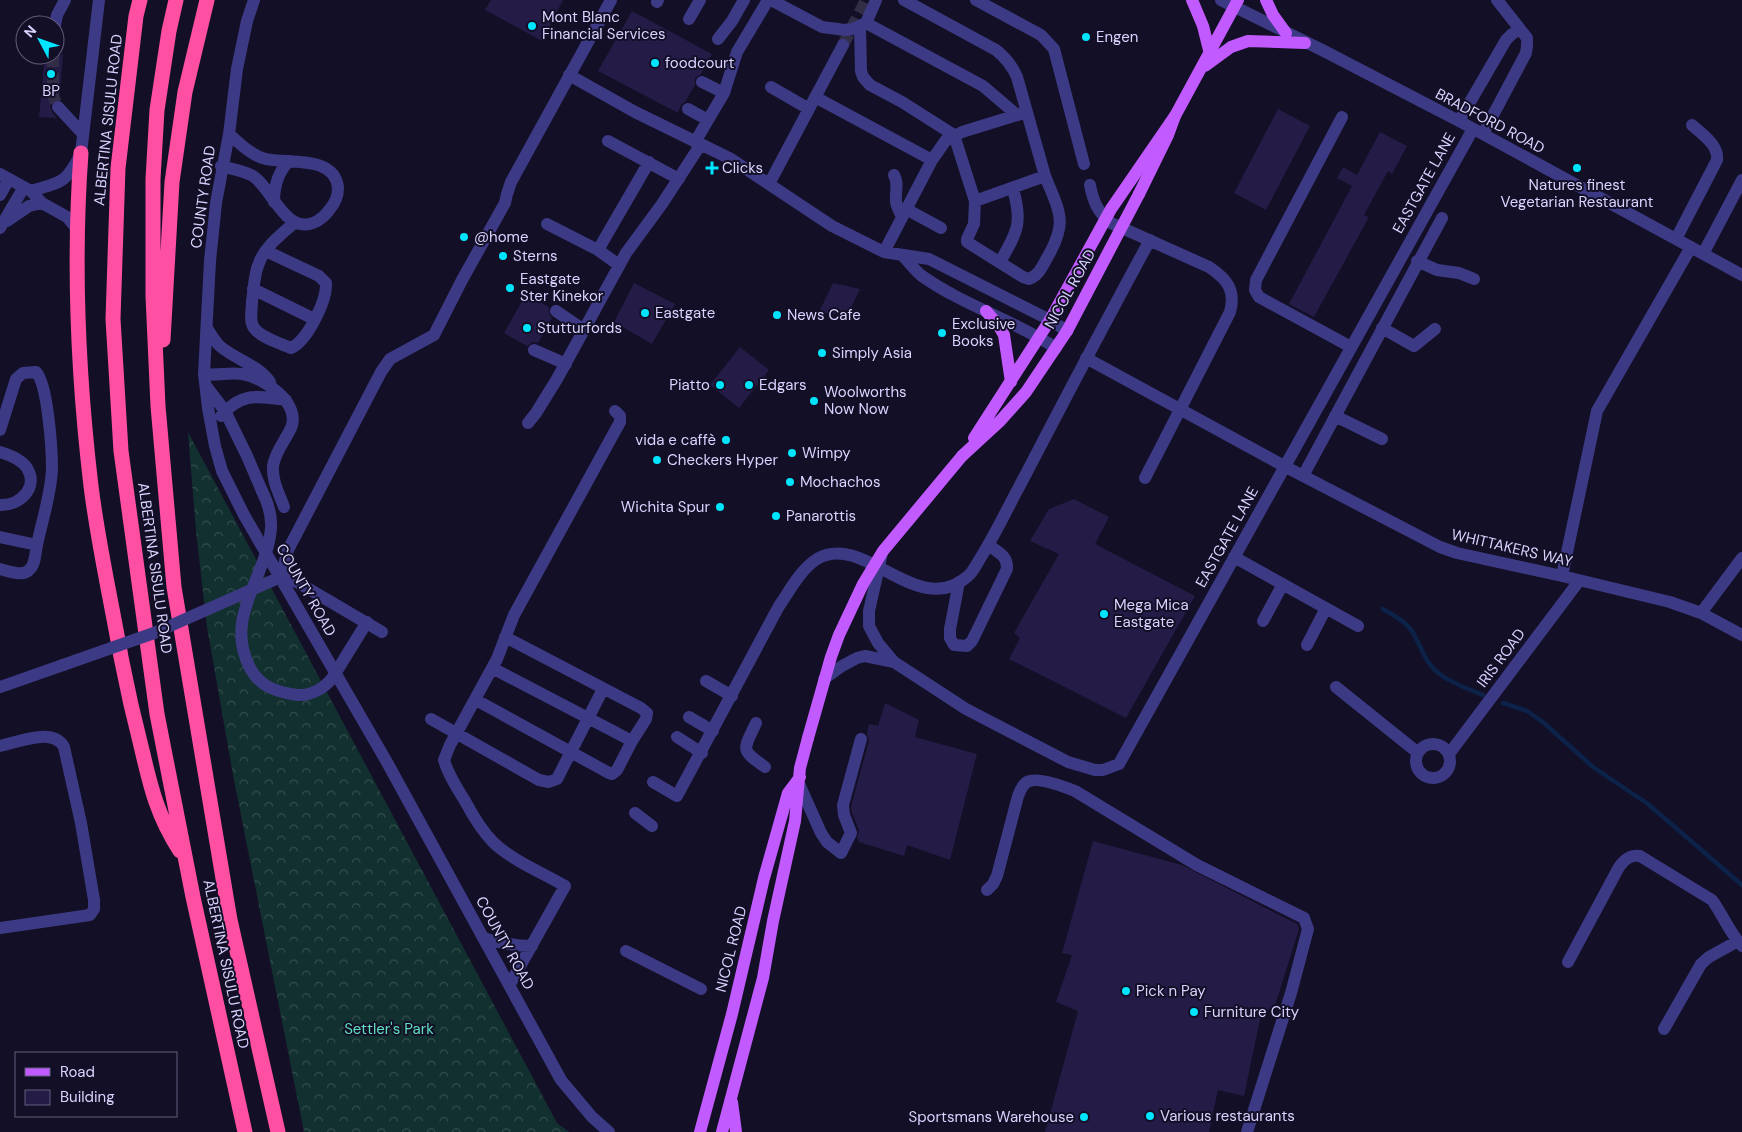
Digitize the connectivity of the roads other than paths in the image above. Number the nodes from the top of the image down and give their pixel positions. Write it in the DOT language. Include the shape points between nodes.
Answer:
graph roads {
  1 [pos="65,0"];
  2 [pos="99,0"];
  3 [pos="140,0"];
  4 [pos="176,0"];
  5 [pos="207,0"];
  6 [pos="254,0"];
  7 [pos="611,0"];
  8 [pos="700,0"];
  9 [pos="744,0"];
  10 [pos="770,0"];
  11 [pos="876,0"];
  12 [pos="904,0"];
  13 [pos="976,0"];
  14 [pos="1192,0"];
  15 [pos="1221,0"];
  16 [pos="1266,0"];
  17 [pos="1497,0"];
  18 [pos="1236,3"];
  19 [pos="57,15"];
  20 [pos="689,19"];
  21 [pos="732,21"];
  22 [pos="863,25"];
  23 [pos="1520,29"];
  24 [pos="748,31"];
  25 [pos="1286,33"];
  26 [pos="718,39"];
  27 [pos="1305,43"];
  28 [pos="843,45"];
  29 [pos="1210,54"];
  30 [pos="1200,70"];
  31 [pos="569,75"];
  32 [pos="702,82"];
  33 [pos="771,87"];
  34 [pos="724,93"];
  35 [pos="815,97"];
  36 [pos="58,107"];
  37 [pos="688,109"];
  38 [pos="809,109"];
  39 [pos="1022,113"];
  40 [pos="1175,116"];
  41 [pos="1342,116"];
  42 [pos="708,120"];
  43 [pos="1458,121"];
  44 [pos="1692,125"];
  45 [pos="1478,132"];
  46 [pos="83,134"];
  47 [pos="229,134"];
  48 [pos="954,135"];
  49 [pos="608,141"];
  50 [pos="698,143"];
  51 [pos="81,153"];
  52 [pos="932,160"];
  53 [pos="289,161"];
  54 [pos="649,162"];
  55 [pos="1084,164"];
  56 [pos="222,166"];
  57 [pos="894,175"];
  58 [pos="1045,176"];
  59 [pos="5,177"];
  60 [pos="679,179"];
  61 [pos="1742,180"];
  62 [pos="769,184"];
  63 [pos="1090,185"];
  64 [pos="28,189"];
  65 [pos="1013,189"];
  66 [pos="0,195"];
  67 [pos="975,201"];
  68 [pos="274,202"];
  69 [pos="42,203"];
  70 [pos="904,213"];
  71 [pos="1442,218"];
  72 [pos="295,222"];
  73 [pos="546,224"];
  74 [pos="1,227"];
  75 [pos="941,228"];
  76 [pos="77,230"];
  77 [pos="1150,240"];
  78 [pos="1676,240"];
  79 [pos="1691,247"];
  80 [pos="598,250"];
  81 [pos="266,251"];
  82 [pos="884,252"];
  83 [pos="1703,254"];
  84 [pos="903,256"];
  85 [pos="1417,261"];
  86 [pos="1000,262"];
  87 [pos="619,264"];
  88 [pos="1742,275"];
  89 [pos="1474,279"];
  90 [pos="254,290"];
  91 [pos="556,311"];
  92 [pos="986,311"];
  93 [pos="314,319"];
  94 [pos="1050,320"];
  95 [pos="207,328"];
  96 [pos="1382,328"];
  97 [pos="1435,329"];
  98 [pos="584,330"];
  99 [pos="1067,331"];
  100 [pos="1039,337"];
  101 [pos="1351,347"];
  102 [pos="1056,348"];
  103 [pos="534,350"];
  104 [pos="1086,358"];
  105 [pos="566,364"];
  106 [pos="205,380"];
  107 [pos="1011,382"];
  108 [pos="275,391"];
  109 [pos="286,400"];
  110 [pos="158,406"];
  111 [pos="1179,409"];
  112 [pos="225,410"];
  113 [pos="615,411"];
  114 [pos="1335,416"];
  115 [pos="528,423"];
  116 [pos="211,428"];
  117 [pos="0,430"];
  118 [pos="1382,439"];
  119 [pos="0,452"];
  120 [pos="962,456"];
  121 [pos="1284,466"];
  122 [pos="1303,476"];
  123 [pos="1144,478"];
  124 [pos="0,505"];
  125 [pos="284,507"];
  126 [pos="0,537"];
  127 [pos="988,545"];
  128 [pos="37,546"];
  129 [pos="883,551"];
  130 [pos="1234,557"];
  131 [pos="1742,558"];
  132 [pos="0,570"];
  133 [pos="284,575"];
  134 [pos="1562,576"];
  135 [pos="1579,580"];
  136 [pos="960,582"];
  137 [pos="1283,584"];
  138 [pos="1326,608"];
  139 [pos="1701,613"];
  140 [pos="1263,621"];
  141 [pos="367,622"];
  142 [pos="1358,626"];
  143 [pos="382,632"];
  144 [pos="1742,635"];
  145 [pos="505,638"];
  146 [pos="1307,644"];
  147 [pos="894,662"];
  148 [pos="492,668"];
  149 [pos="824,679"];
  150 [pos="706,681"];
  151 [pos="0,687"];
  152 [pos="1336,687"];
  153 [pos="603,689"];
  154 [pos="732,696"];
  155 [pos="476,700"];
  156 [pos="689,717"];
  157 [pos="588,718"];
  158 [pos="431,719"];
  159 [pos="756,724"];
  160 [pos="713,732"];
  161 [pos="456,734"];
  162 [pos="677,738"];
  163 [pos="860,739"];
  164 [pos="632,741"];
  165 [pos="0,746"];
  166 [pos="571,752"];
  167 [pos="1417,752"];
  168 [pos="702,753"];
  169 [pos="1450,754"];
  170 [pos="765,767"];
  171 [pos="800,781"];
  172 [pos="653,782"];
  173 [pos="635,813"];
  174 [pos="652,826"];
  175 [pos="185,859"];
  176 [pos="987,890"];
  177 [pos="0,928"];
  178 [pos="483,938"];
  179 [pos="1740,944"];
  180 [pos="532,946"];
  181 [pos="626,951"];
  182 [pos="1568,962"];
  183 [pos="510,984"];
  184 [pos="701,989"];
  185 [pos="1664,1029"];
  186 [pos="731,1094"];
  187 [pos="698,1129"];
  188 [pos="245,1132"];
  189 [pos="278,1132"];
  190 [pos="609,1132"];
  191 [pos="722,1132"];
  192 [pos="736,1132"];
  193 [pos="1248,1132"];
  1 -- 19 [label="street"];
  2 -- 46 [label="street"];
  3 -- 175 [label="highway, ALBERTINA SISULU ROAD" via="118,168 114,319 121,451 157,714"];
  4 -- 110 [label="highway, ALBERTINA SISULU ROAD" via="156,110 152,296"];
  5 -- 110 [label="highway" via="185,92 172,182"];
  6 -- 47 [label="street, COUNTY ROAD" via="237,69"];
  7 -- 31 [label="street"];
  8 -- 20 [label="street"];
  9 -- 21 [label="street"];
  10 -- 22 [label="street" via="822,27 846,30"];
  10 -- 24 [label="street"];
  11 -- 22 [label="street"];
  12 -- 39 [label="street" via="1004,56 1017,77"];
  13 -- 55 [label="street" via="1041,35 1054,49"];
  14 -- 29 [label="main road"];
  15 -- 18 [label="street, BRADFORD ROAD"];
  16 -- 25 [label="main road"];
  17 -- 23 [label="street"];
  18 -- 25 [label="street, BRADFORD ROAD"];
  18 -- 29 [label="main road, NICOL ROAD"];
  21 -- 24 [label="street"];
  21 -- 26 [label="street"];
  22 -- 39 [label="street" via="982,86"];
  22 -- 48 [label="street" via="863,77 870,85"];
  23 -- 43 [label="street" via="1506,40"];
  23 -- 45 [label="street, EASTGATE LANE" via="1527,38 1526,53"];
  24 -- 34 [label="street" via="736,52"];
  25 -- 27 [label="street, BRADFORD ROAD"];
  27 -- 30 [label="main road" via="1248,41 1231,47"];
  27 -- 43 [label="street, BRADFORD ROAD"];
  28 -- 35 [label="street"];
  29 -- 30 [label="main road, NICOL ROAD"];
  30 -- 40 [label="main road, NICOL ROAD"];
  31 -- 50 [label="street"];
  31 -- 133 [label="street" via="511,182 503,208 434,335 390,359 381,372 288,550"];
  32 -- 34 [label="street"];
  33 -- 38 [label="street"];
  34 -- 42 [label="street"];
  35 -- 38 [label="street"];
  35 -- 52 [label="street"];
  36 -- 46 [label="street"];
  37 -- 42 [label="street"];
  38 -- 62 [label="street" via="807,125"];
  39 -- 48 [label="street"];
  39 -- 58 [label="street"];
  40 -- 94 [label="main road, NICOL ROAD, bridge" via="1111,209"];
  40 -- 99 [label="main road, NICOL ROAD, bridge" via="1139,194"];
  41 -- 101 [label="street" via="1256,280 1255,290 1259,297"];
  42 -- 50 [label="street"];
  43 -- 45 [label="street, BRADFORD ROAD"];
  44 -- 78 [label="street" via="1715,147 1717,160"];
  45 -- 78 [label="street, BRADFORD ROAD"];
  45 -- 101 [label="street, EASTGATE LANE"];
  46 -- 51 [label="street"];
  47 -- 53 [label="street" via="265,159"];
  47 -- 56 [label="street, COUNTY ROAD"];
  48 -- 52 [label="street" via="946,140"];
  48 -- 67 [label="street"];
  49 -- 54 [label="street"];
  50 -- 60 [label="street"];
  50 -- 62 [label="street" via="731,159"];
  51 -- 64 [label="street" via="74,168 61,182"];
  51 -- 76 [label="highway"];
  52 -- 70 [label="street"];
  53 -- 68 [label="street" via="278,176"];
  53 -- 72 [label="street" via="315,164 335,178 338,187 337,196 326,216 308,225"];
  54 -- 60 [label="street"];
  54 -- 80 [label="street"];
  56 -- 68 [label="street" via="252,175"];
  56 -- 95 [label="street, COUNTY ROAD" via="212,242"];
  57 -- 70 [label="street" via="896,204"];
  58 -- 65 [label="street"];
  58 -- 86 [label="street" via="1059,215 1060,231 1056,241 1040,271 1029,279"];
  59 -- 64 [label="street"];
  59 -- 66 [label="street"];
  60 -- 87 [label="street"];
  61 -- 83 [label="street"];
  62 -- 82 [label="street" via="832,226"];
  63 -- 77 [label="street" via="1094,202 1104,217 1118,227"];
  64 -- 69 [label="street"];
  64 -- 74 [label="street"];
  65 -- 67 [label="street"];
  65 -- 86 [label="street" via="1018,206 1018,225"];
  67 -- 86 [label="street" via="974,224 967,242"];
  68 -- 72 [label="street"];
  69 -- 74 [label="street" via="23,209"];
  69 -- 76 [label="street" via="67,217"];
  70 -- 75 [label="street"];
  70 -- 82 [label="street"];
  71 -- 85 [label="street"];
  72 -- 81 [label="street"];
  73 -- 80 [label="street"];
  76 -- 175 [label="highway" via="84,415 91,487 104,566 152,793 170,836"];
  77 -- 104 [label="street"];
  77 -- 111 [label="street" via="1221,275 1232,295 1230,312"];
  78 -- 79 [label="street, BRADFORD ROAD"];
  79 -- 83 [label="street, BRADFORD ROAD"];
  79 -- 134 [label="street" via="1597,411"];
  80 -- 87 [label="street"];
  81 -- 90 [label="street" via="259,262"];
  81 -- 93 [label="street" via="319,276 326,284 327,293"];
  82 -- 84 [label="street"];
  83 -- 88 [label="street, BRADFORD ROAD"];
  84 -- 92 [label="street" via="920,275"];
  84 -- 94 [label="street" via="929,259"];
  85 -- 89 [label="street" via="1437,270"];
  85 -- 96 [label="street"];
  87 -- 98 [label="street"];
  90 -- 93 [label="street"];
  90 -- 93 [label="street" via="253,327 272,340 291,348 296,346"];
  91 -- 98 [label="street"];
  92 -- 100 [label="street"];
  92 -- 107 [label="main road" via="1004,335"];
  94 -- 99 [label="street"];
  94 -- 100 [label="main road, NICOL ROAD"];
  95 -- 106 [label="street, COUNTY ROAD"];
  95 -- 108 [label="street" via="222,348 266,376"];
  96 -- 97 [label="street" via="1414,346"];
  96 -- 114 [label="street"];
  98 -- 105 [label="street"];
  99 -- 102 [label="main road, NICOL ROAD"];
  100 -- 102 [label="street"];
  100 -- 107 [label="main road, NICOL ROAD"];
  101 -- 121 [label="street, EASTGATE LANE"];
  102 -- 120 [label="main road, NICOL ROAD" via="1026,392"];
  103 -- 105 [label="street"];
  104 -- 111 [label="street, WHITTAKERS WAY"];
  104 -- 127 [label="street"];
  105 -- 115 [label="street"];
  106 -- 108 [label="street" via="215,375 247,375"];
  106 -- 112 [label="street"];
  106 -- 116 [label="street, COUNTY ROAD"];
  107 -- 120 [label="main road, NICOL ROAD"];
  108 -- 109 [label="street"];
  109 -- 112 [label="street" via="246,397"];
  109 -- 125 [label="street" via="293,421 274,465 274,484"];
  110 -- 189 [label="highway, ALBERTINA SISULU ROAD" via="174,587 230,920"];
  111 -- 121 [label="street, WHITTAKERS WAY"];
  111 -- 123 [label="street"];
  112 -- 116 [label="street"];
  112 -- 141 [label="street, bridge" via="271,513 271,528 262,564 241,621 244,655 259,682 286,693 302,695 316,691 334,677"];
  113 -- 145 [label="street" via="620,422 514,615"];
  114 -- 118 [label="street"];
  114 -- 122 [label="street"];
  116 -- 178 [label="street, COUNTY ROAD" via="222,470 244,515 388,764"];
  117 -- 128 [label="street" via="16,379 24,373 36,372 42,379 47,409 52,470"];
  119 -- 124 [label="street" via="23,464 30,478 28,491 19,501"];
  120 -- 129 [label="main road, NICOL ROAD, bridge"];
  121 -- 122 [label="street, WHITTAKERS WAY"];
  121 -- 130 [label="street, EASTGATE LANE"];
  122 -- 134 [label="street, WHITTAKERS WAY" via="1449,551"];
  126 -- 128 [label="street"];
  127 -- 136 [label="street" via="970,575"];
  127 -- 136 [label="street" via="1008,562 967,646 954,645 950,638"];
  128 -- 132 [label="street" via="28,572"];
  129 -- 147 [label="street, EASTGATE LANE, bridge" via="869,611 869,626"];
  129 -- 149 [label="main road, NICOL ROAD, bridge" via="862,584"];
  130 -- 137 [label="street"];
  130 -- 147 [label="street, EASTGATE LANE" via="1118,764 1103,770 1075,764 966,709"];
  131 -- 139 [label="street"];
  133 -- 141 [label="street"];
  133 -- 151 [label="street, bridge" via="154,633"];
  134 -- 135 [label="street, WHITTAKERS WAY"];
  135 -- 139 [label="street, WHITTAKERS WAY" via="1670,602"];
  135 -- 169 [label="street, IRIS ROAD"];
  136 -- 154 [label="street" via="945,588 924,588 850,555 825,555 798,578 779,606"];
  137 -- 138 [label="street"];
  137 -- 140 [label="street"];
  138 -- 142 [label="street"];
  138 -- 146 [label="street"];
  139 -- 144 [label="street, WHITTAKERS WAY"];
  141 -- 143 [label="street"];
  145 -- 148 [label="street"];
  145 -- 153 [label="street"];
  147 -- 149 [label="street, bridge" via="865,656 842,666"];
  148 -- 155 [label="street"];
  148 -- 157 [label="street"];
  149 -- 171 [label="main road, NICOL ROAD, bridge"];
  150 -- 154 [label="street"];
  152 -- 167 [label="street"];
  153 -- 157 [label="street"];
  153 -- 164 [label="street" via="647,713"];
  154 -- 160 [label="street"];
  155 -- 161 [label="street"];
  155 -- 166 [label="street"];
  156 -- 160 [label="street"];
  157 -- 164 [label="street"];
  157 -- 166 [label="street"];
  158 -- 161 [label="street"];
  159 -- 170 [label="street" via="745,750"];
  160 -- 168 [label="street"];
  161 -- 166 [label="street" via="539,780 549,782 557,779"];
  161 -- 180 [label="street" via="444,760 478,823 495,844 510,855 565,886"];
  162 -- 168 [label="street"];
  163 -- 171 [label="street" via="842,805 851,833 841,853 820,833"];
  164 -- 166 [label="street" via="612,774"];
  165 -- 177 [label="street" via="47,736 62,743 81,823 94,909 90,915"];
  167 -- 169 [label="street" via="1426,745 1434,744 1442,746"];
  167 -- 169 [label="street" via="1418,771 1435,778 1450,764"];
  168 -- 172 [label="street" via="677,796"];
  171 -- 186 [label="main road, NICOL ROAD" via="796,821 763,978"];
  171 -- 187 [label="main road, NICOL ROAD" via="788,793 729,1023"];
  173 -- 174 [label="street"];
  175 -- 188 [label="highway, ALBERTINA SISULU ROAD"];
  176 -- 193 [label="street" via="997,876 1018,796 1024,785 1032,781 1059,784 1074,791 1197,865 1304,918 1308,929"];
  178 -- 180 [label="street" via="519,947"];
  178 -- 183 [label="street, COUNTY ROAD"];
  179 -- 182 [label="street" via="1712,900 1634,855 1619,868"];
  179 -- 185 [label="street" via="1709,957 1701,964"];
  180 -- 183 [label="street"];
  181 -- 184 [label="street"];
  183 -- 190 [label="street, COUNTY ROAD" via="561,1080"];
  186 -- 191 [label="main road, NICOL ROAD"];
  186 -- 192 [label="main road"];
}
